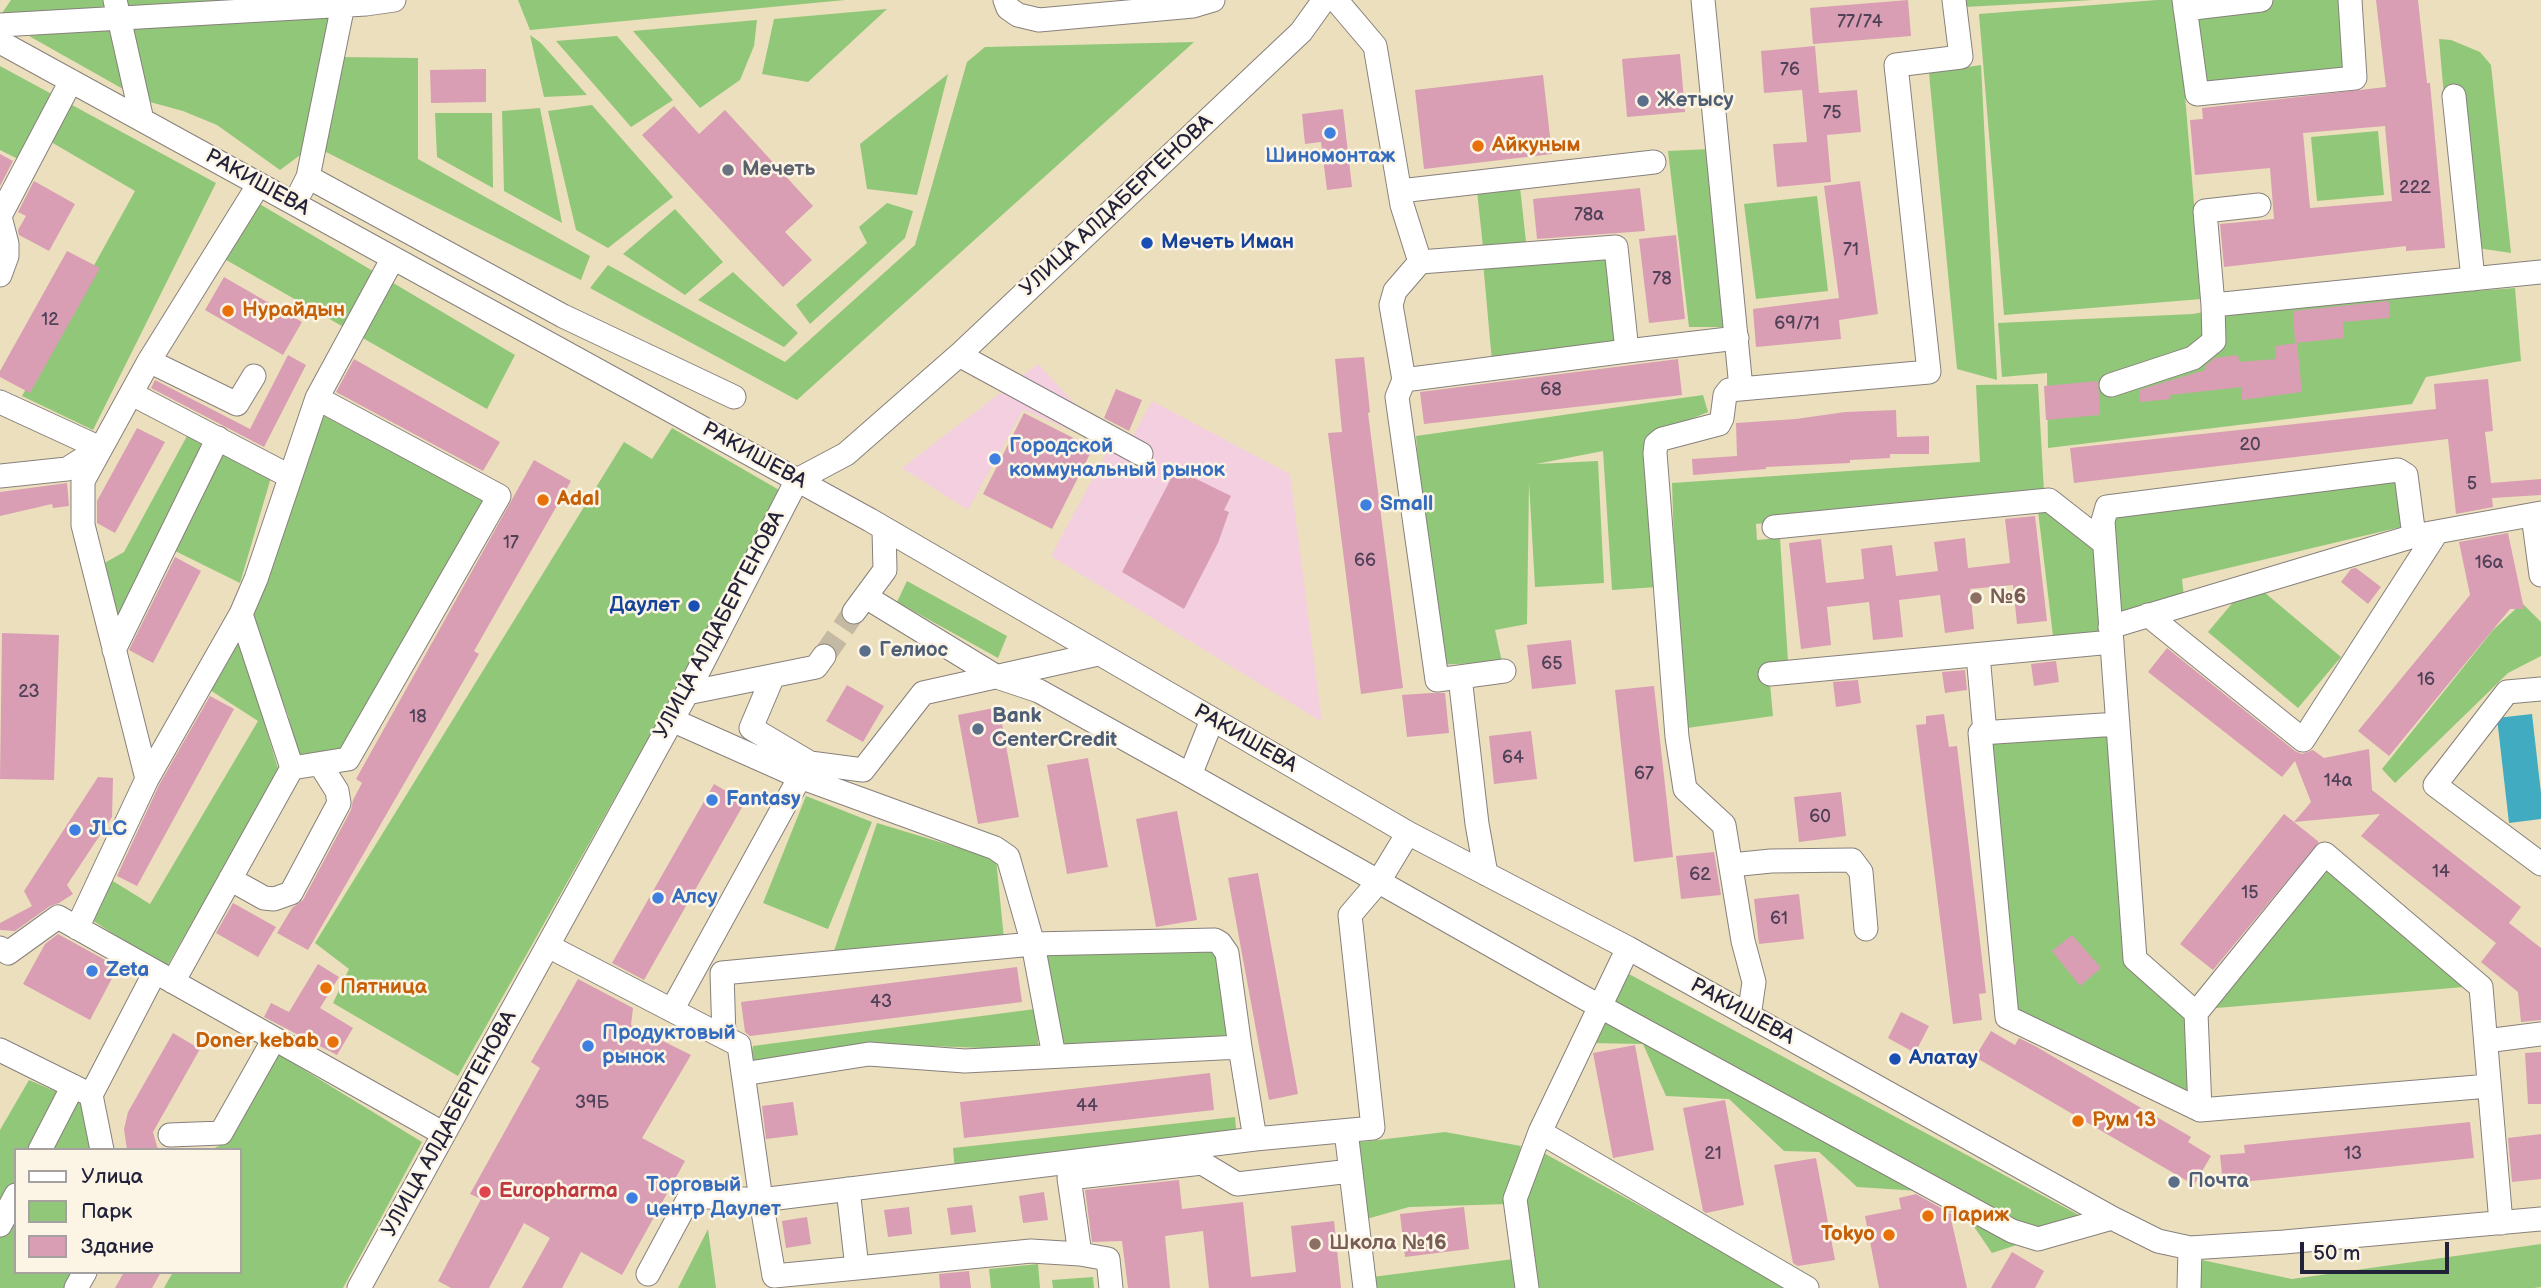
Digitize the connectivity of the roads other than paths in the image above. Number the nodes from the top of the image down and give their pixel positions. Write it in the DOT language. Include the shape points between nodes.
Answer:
graph roads {
  1 [pos="394,0"];
  2 [pos="1005,0"];
  3 [pos="1213,0"];
  4 [pos="1324,0"];
  5 [pos="1336,0"];
  6 [pos="1703,0"];
  7 [pos="1954,0"];
  8 [pos="2261,0"];
  9 [pos="2350,0"];
  10 [pos="344,2"];
  11 [pos="2185,4"];
  12 [pos="117,9"];
  13 [pos="0,25"];
  14 [pos="0,42"];
  15 [pos="71,81"];
  16 [pos="2454,96"];
  17 [pos="142,120"];
  18 [pos="1654,163"];
  19 [pos="307,177"];
  20 [pos="259,184"];
  21 [pos="1399,191"];
  22 [pos="295,204"];
  23 [pos="2259,205"];
  24 [pos="0,216"];
  25 [pos="393,258"];
  26 [pos="1420,262"];
  27 [pos="2541,272"];
  28 [pos="0,275"];
  29 [pos="2473,279"];
  30 [pos="2213,305"];
  31 [pos="563,316"];
  32 [pos="1737,338"];
  33 [pos="550,344"];
  34 [pos="1627,351"];
  35 [pos="959,355"];
  36 [pos="149,361"];
  37 [pos="254,376"];
  38 [pos="1404,380"];
  39 [pos="2111,385"];
  40 [pos="1741,388"];
  41 [pos="132,394"];
  42 [pos="734,397"];
  43 [pos="317,398"];
  44 [pos="0,402"];
  45 [pos="218,438"];
  46 [pos="100,448"];
  47 [pos="1141,454"];
  48 [pos="0,476"];
  49 [pos="289,476"];
  50 [pos="797,480"];
  51 [pos="2537,514"];
  52 [pos="1774,527"];
  53 [pos="884,530"];
  54 [pos="2437,532"];
  55 [pos="2414,536"];
  56 [pos="2104,543"];
  57 [pos="2541,575"];
  58 [pos="241,614"];
  59 [pos="2148,615"];
  60 [pos="2111,634"];
  61 [pos="114,650"];
  62 [pos="1098,654"];
  63 [pos="1978,655"];
  64 [pos="824,656"];
  65 [pos="1504,671"];
  66 [pos="1770,674"];
  67 [pos="773,676"];
  68 [pos="997,677"];
  69 [pos="1460,677"];
  70 [pos="2541,689"];
  71 [pos="687,693"];
  72 [pos="672,720"];
  73 [pos="1212,720"];
  74 [pos="2118,724"];
  75 [pos="1985,733"];
  76 [pos="320,764"];
  77 [pos="292,768"];
  78 [pos="1190,775"];
  79 [pos="800,777"];
  80 [pos="147,779"];
  81 [pos="1408,833"];
  82 [pos="2541,864"];
  83 [pos="1731,865"];
  84 [pos="1486,874"];
  85 [pos="230,879"];
  86 [pos="1379,881"];
  87 [pos="77,928"];
  88 [pos="1866,929"];
  89 [pos="1033,944"];
  90 [pos="548,946"];
  91 [pos="0,948"];
  92 [pos="1628,948"];
  93 [pos="164,977"];
  94 [pos="1600,1005"];
  95 [pos="672,1010"];
  96 [pos="2196,1013"];
  97 [pos="1749,1016"];
  98 [pos="2541,1034"];
  99 [pos="724,1037"];
  100 [pos="274,1039"];
  101 [pos="2486,1041"];
  102 [pos="1240,1047"];
  103 [pos="0,1050"];
  104 [pos="1054,1056"];
  105 [pos="743,1074"];
  106 [pos="2489,1087"];
  107 [pos="83,1091"];
  108 [pos="2200,1110"];
  109 [pos="1346,1131"];
  110 [pos="1540,1132"];
  111 [pos="444,1134"];
  112 [pos="170,1135"];
  113 [pos="1255,1139"];
  114 [pos="41,1148"];
  115 [pos="101,1148"];
  116 [pos="1351,1171"];
  117 [pos="848,1189"];
  118 [pos="14,1199"];
  119 [pos="761,1200"];
  120 [pos="2112,1218"];
  121 [pos="2541,1219"];
  122 [pos="2501,1223"];
  123 [pos="0,1225"];
  124 [pos="2190,1248"];
  125 [pos="1080,1254"];
  126 [pos="857,1268"];
  127 [pos="648,1274"];
  128 [pos="362,1287"];
  129 [pos="1111,1288"];
  130 [pos="1365,1288"];
  131 [pos="1527,1288"];
  132 [pos="1807,1288"];
  133 [pos="2189,1288"];
  1 -- 10 [label="street"];
  2 -- 3 [label="street" via="1018,15 1039,20 1194,6"];
  4 -- 35 [label="street, УЛИЦА АЛДАБЕРГЕНОВА" via="1301,32"];
  5 -- 21 [label="street" via="1375,46"];
  6 -- 32 [label="street"];
  7 -- 40 [label="street" via="1961,57 1896,65 1928,372"];
  8 -- 11 [label="street"];
  9 -- 11 [label="street" via="2355,78 2197,94"];
  10 -- 12 [label="street"];
  10 -- 19 [label="street"];
  12 -- 13 [label="street"];
  12 -- 17 [label="street"];
  14 -- 15 [label="street, РАКИШЕВА"];
  15 -- 17 [label="street, РАКИШЕВА"];
  15 -- 24 [label="street"];
  16 -- 29 [label="street"];
  17 -- 20 [label="street, РАКИШЕВА"];
  18 -- 21 [label="street"];
  19 -- 22 [label="street"];
  19 -- 31 [label="street"];
  20 -- 22 [label="street, РАКИШЕВА"];
  20 -- 36 [label="street"];
  21 -- 26 [label="street"];
  22 -- 25 [label="street, РАКИШЕВА"];
  23 -- 30 [label="street" via="2204,211"];
  24 -- 28 [label="street" via="7,256"];
  25 -- 33 [label="street, РАКИШЕВА"];
  25 -- 43 [label="street"];
  26 -- 34 [label="street" via="1616,247"];
  26 -- 38 [label="street" via="1395,291 1391,304"];
  27 -- 29 [label="street"];
  29 -- 30 [label="street"];
  30 -- 39 [label="street" via="2214,341 2193,358"];
  31 -- 33 [label="street"];
  31 -- 42 [label="street"];
  32 -- 34 [label="street"];
  32 -- 40 [label="street"];
  33 -- 50 [label="street, РАКИШЕВА"];
  34 -- 38 [label="street"];
  35 -- 47 [label="street"];
  35 -- 50 [label="street, УЛИЦА АЛДАБЕРГЕНОВА" via="846,454"];
  36 -- 37 [label="street" via="237,404"];
  36 -- 41 [label="street"];
  38 -- 69 [label="street" via="1397,397 1437,680"];
  40 -- 83 [label="street" via="1725,395 1719,424 1662,439 1655,453 1685,789 1724,825"];
  41 -- 45 [label="street"];
  41 -- 46 [label="street"];
  43 -- 49 [label="street"];
  43 -- 76 [label="street" via="499,496 348,760"];
  44 -- 46 [label="street"];
  45 -- 49 [label="street"];
  45 -- 61 [label="street"];
  46 -- 48 [label="street" via="67,469"];
  46 -- 61 [label="street" via="83,481 83,525"];
  49 -- 58 [label="street"];
  50 -- 53 [label="street, РАКИШЕВА"];
  50 -- 71 [label="street, УЛИЦА АЛДАБЕРГЕНОВА"];
  51 -- 54 [label="street"];
  51 -- 57 [label="street"];
  52 -- 56 [label="street" via="2049,500"];
  53 -- 62 [label="street, РАКИШЕВА"];
  53 -- 68 [label="street" via="884,570 860,605"];
  54 -- 55 [label="street"];
  54 -- 59 [label="street" via="2303,740"];
  55 -- 56 [label="street" via="2406,475 2398,470 2113,504 2104,511"];
  55 -- 59 [label="street"];
  56 -- 60 [label="street"];
  58 -- 77 [label="street"];
  58 -- 80 [label="street"];
  59 -- 60 [label="street"];
  60 -- 63 [label="street"];
  60 -- 74 [label="street"];
  61 -- 80 [label="street"];
  62 -- 68 [label="street"];
  62 -- 73 [label="street, РАКИШЕВА"];
  63 -- 66 [label="street"];
  63 -- 75 [label="street"];
  64 -- 67 [label="street" via="816,667"];
  65 -- 69 [label="street"];
  67 -- 68 [label="street" via="751,727 810,763 863,770 923,693"];
  67 -- 71 [label="street"];
  68 -- 78 [label="street" via="1039,691"];
  69 -- 84 [label="street"];
  70 -- 82 [label="street" via="2507,692 2435,785"];
  71 -- 72 [label="street, УЛИЦА АЛДАБЕРГЕНОВА"];
  72 -- 79 [label="street"];
  72 -- 90 [label="street, УЛИЦА АЛДАБЕРГЕНОВА"];
  73 -- 78 [label="street"];
  73 -- 81 [label="street, РАКИШЕВА"];
  74 -- 75 [label="street"];
  74 -- 96 [label="street" via="2135,959"];
  75 -- 108 [label="street" via="1980,733 2007,1017"];
  76 -- 77 [label="street"];
  76 -- 85 [label="street" via="339,803 291,893 264,898"];
  77 -- 85 [label="street"];
  78 -- 86 [label="street"];
  79 -- 89 [label="street" via="995,848 1007,857"];
  79 -- 95 [label="street"];
  80 -- 87 [label="street"];
  81 -- 84 [label="street, РАКИШЕВА"];
  81 -- 86 [label="street"];
  83 -- 88 [label="street" via="1852,860 1861,872"];
  83 -- 97 [label="street" via="1754,982"];
  84 -- 92 [label="street, РАКИШЕВА"];
  85 -- 93 [label="street"];
  86 -- 94 [label="street"];
  86 -- 109 [label="street" via="1350,915 1373,1128"];
  87 -- 91 [label="street" via="58,917 8,953"];
  87 -- 93 [label="street"];
  89 -- 99 [label="street" via="722,973"];
  89 -- 102 [label="street" via="1215,940 1227,953"];
  89 -- 104 [label="street"];
  90 -- 95 [label="street"];
  90 -- 111 [label="street, УЛИЦА АЛДАБЕРГЕНОВА"];
  92 -- 94 [label="street"];
  92 -- 97 [label="street, РАКИШЕВА"];
  93 -- 100 [label="street"];
  93 -- 107 [label="street"];
  94 -- 110 [label="street"];
  94 -- 120 [label="street" via="2012,1231 2038,1239"];
  95 -- 99 [label="street"];
  96 -- 101 [label="street" via="2325,854 2482,987"];
  96 -- 108 [label="street"];
  97 -- 120 [label="street, РАКИШЕВА"];
  98 -- 101 [label="street"];
  99 -- 105 [label="street" via="739,1045"];
  100 -- 111 [label="street"];
  100 -- 112 [label="street" via="221,1133"];
  101 -- 106 [label="street"];
  102 -- 104 [label="street"];
  102 -- 113 [label="street"];
  103 -- 107 [label="street"];
  104 -- 105 [label="street" via="965,1061 869,1054"];
  105 -- 119 [label="street"];
  106 -- 108 [label="street"];
  106 -- 122 [label="street"];
  107 -- 114 [label="street"];
  107 -- 115 [label="street"];
  109 -- 113 [label="street"];
  109 -- 116 [label="street"];
  110 -- 131 [label="street" via="1515,1199"];
  110 -- 132 [label="street"];
  111 -- 128 [label="street, УЛИЦА АЛДАБЕРГЕНОВА"];
  113 -- 117 [label="street"];
  116 -- 125 [label="street" via="1237,1184 1202,1163 1069,1178"];
  116 -- 130 [label="street"];
  117 -- 119 [label="street"];
  117 -- 126 [label="street"];
  118 -- 123 [label="street"];
  119 -- 126 [label="street" via="774,1276"];
  119 -- 127 [label="street" via="690,1196"];
  120 -- 124 [label="street, РАКИШЕВА" via="2158,1241"];
  121 -- 122 [label="street, РАКИШЕВА"];
  122 -- 124 [label="street, РАКИШЕВА"];
  124 -- 133 [label="street"];
  125 -- 126 [label="street" via="1031,1251"];
  125 -- 129 [label="street" via="1108,1259"];
}
